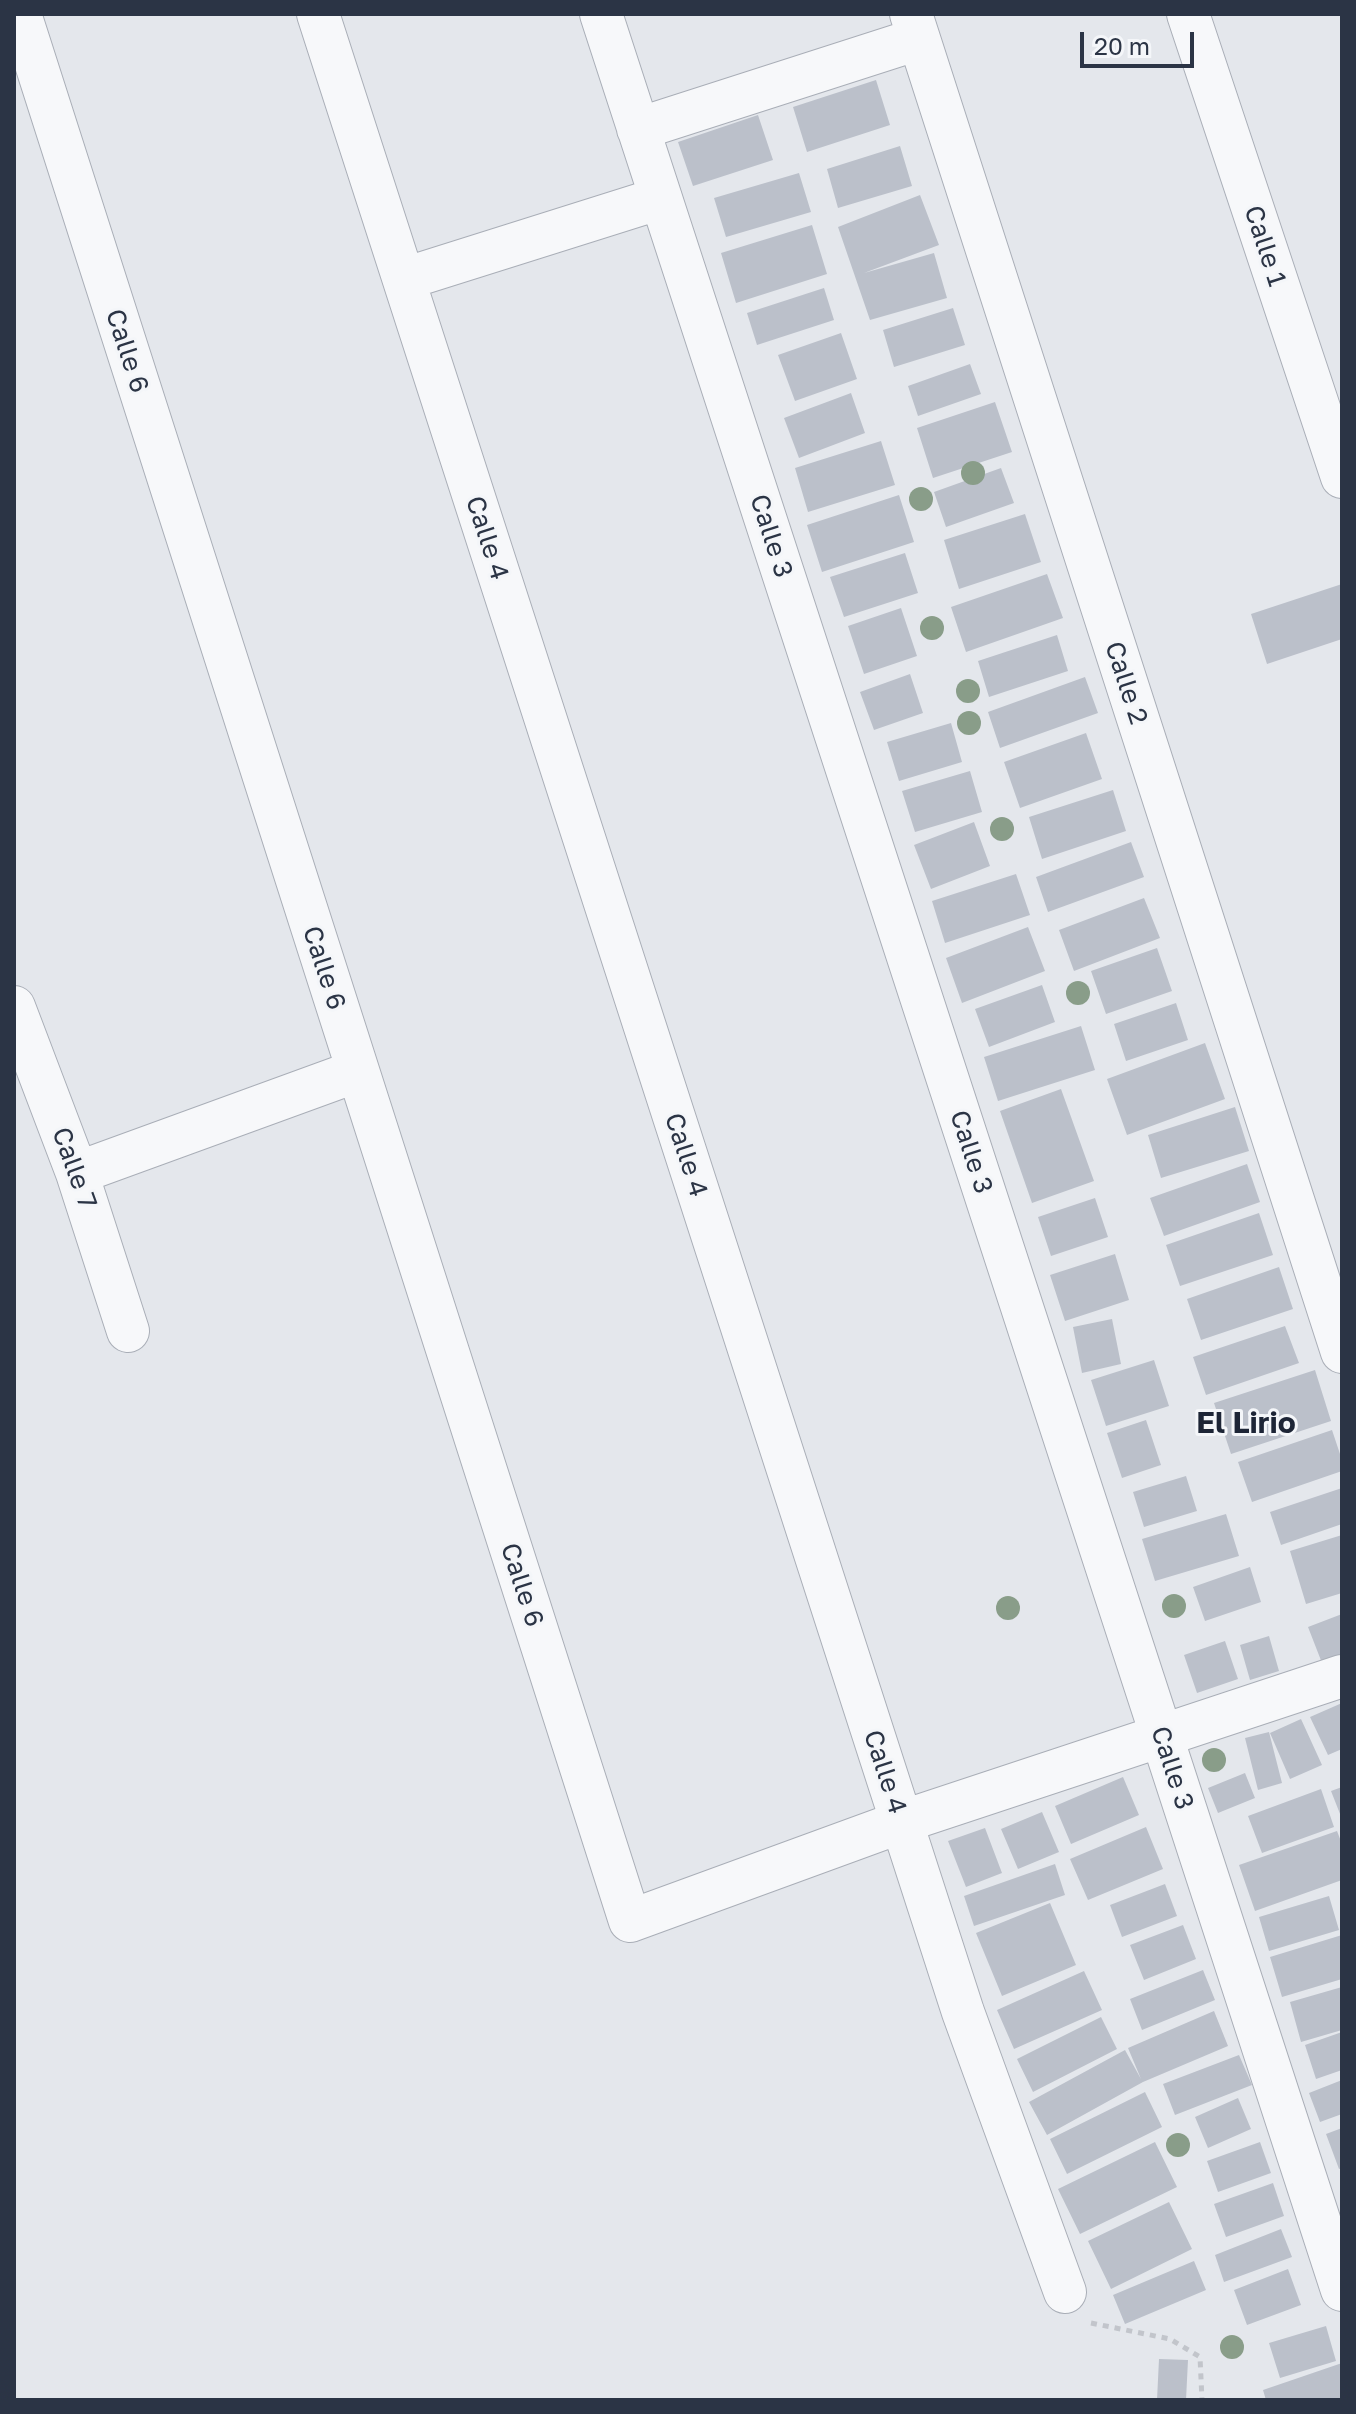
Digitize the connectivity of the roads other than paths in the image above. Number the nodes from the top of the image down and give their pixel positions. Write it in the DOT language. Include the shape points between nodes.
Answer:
graph roads {
  1 [pos="20,14"];
  2 [pos="318,14"];
  3 [pos="601,14"];
  4 [pos="1188,14"];
  5 [pos="914,26"];
  6 [pos="638,129"];
  7 [pos="661,198"];
  8 [pos="404,279"];
  9 [pos="1342,477"];
  10 [pos="14,1007"];
  11 [pos="357,1071"];
  12 [pos="77,1173"];
  13 [pos="128,1331"];
  14 [pos="1342,1352"];
  15 [pos="1342,1676"];
  16 [pos="1161,1735"];
  17 [pos="901,1822"];
  18 [pos="1342,2290"];
  19 [pos="1065,2292"];
  1 -- 11 [label="street, Calle 6"];
  2 -- 8 [label="street, Calle 4"];
  3 -- 6 [label="street, Calle 3"];
  4 -- 9 [label="street, Calle 1"];
  5 -- 6 [label="street"];
  5 -- 14 [label="street, Calle 2"];
  6 -- 7 [label="street, Calle 3"];
  7 -- 8 [label="street"];
  7 -- 16 [label="street, Calle 3"];
  8 -- 17 [label="street, Calle 4"];
  10 -- 12 [label="street, Calle 7"];
  11 -- 12 [label="street"];
  11 -- 17 [label="street, Calle 6" via="630,1921"];
  12 -- 13 [label="street, Calle 7"];
  15 -- 16 [label="street"];
  16 -- 17 [label="street"];
  16 -- 18 [label="street, Calle 3"];
  17 -- 19 [label="street, Calle 4" via="963,2012"];
}
